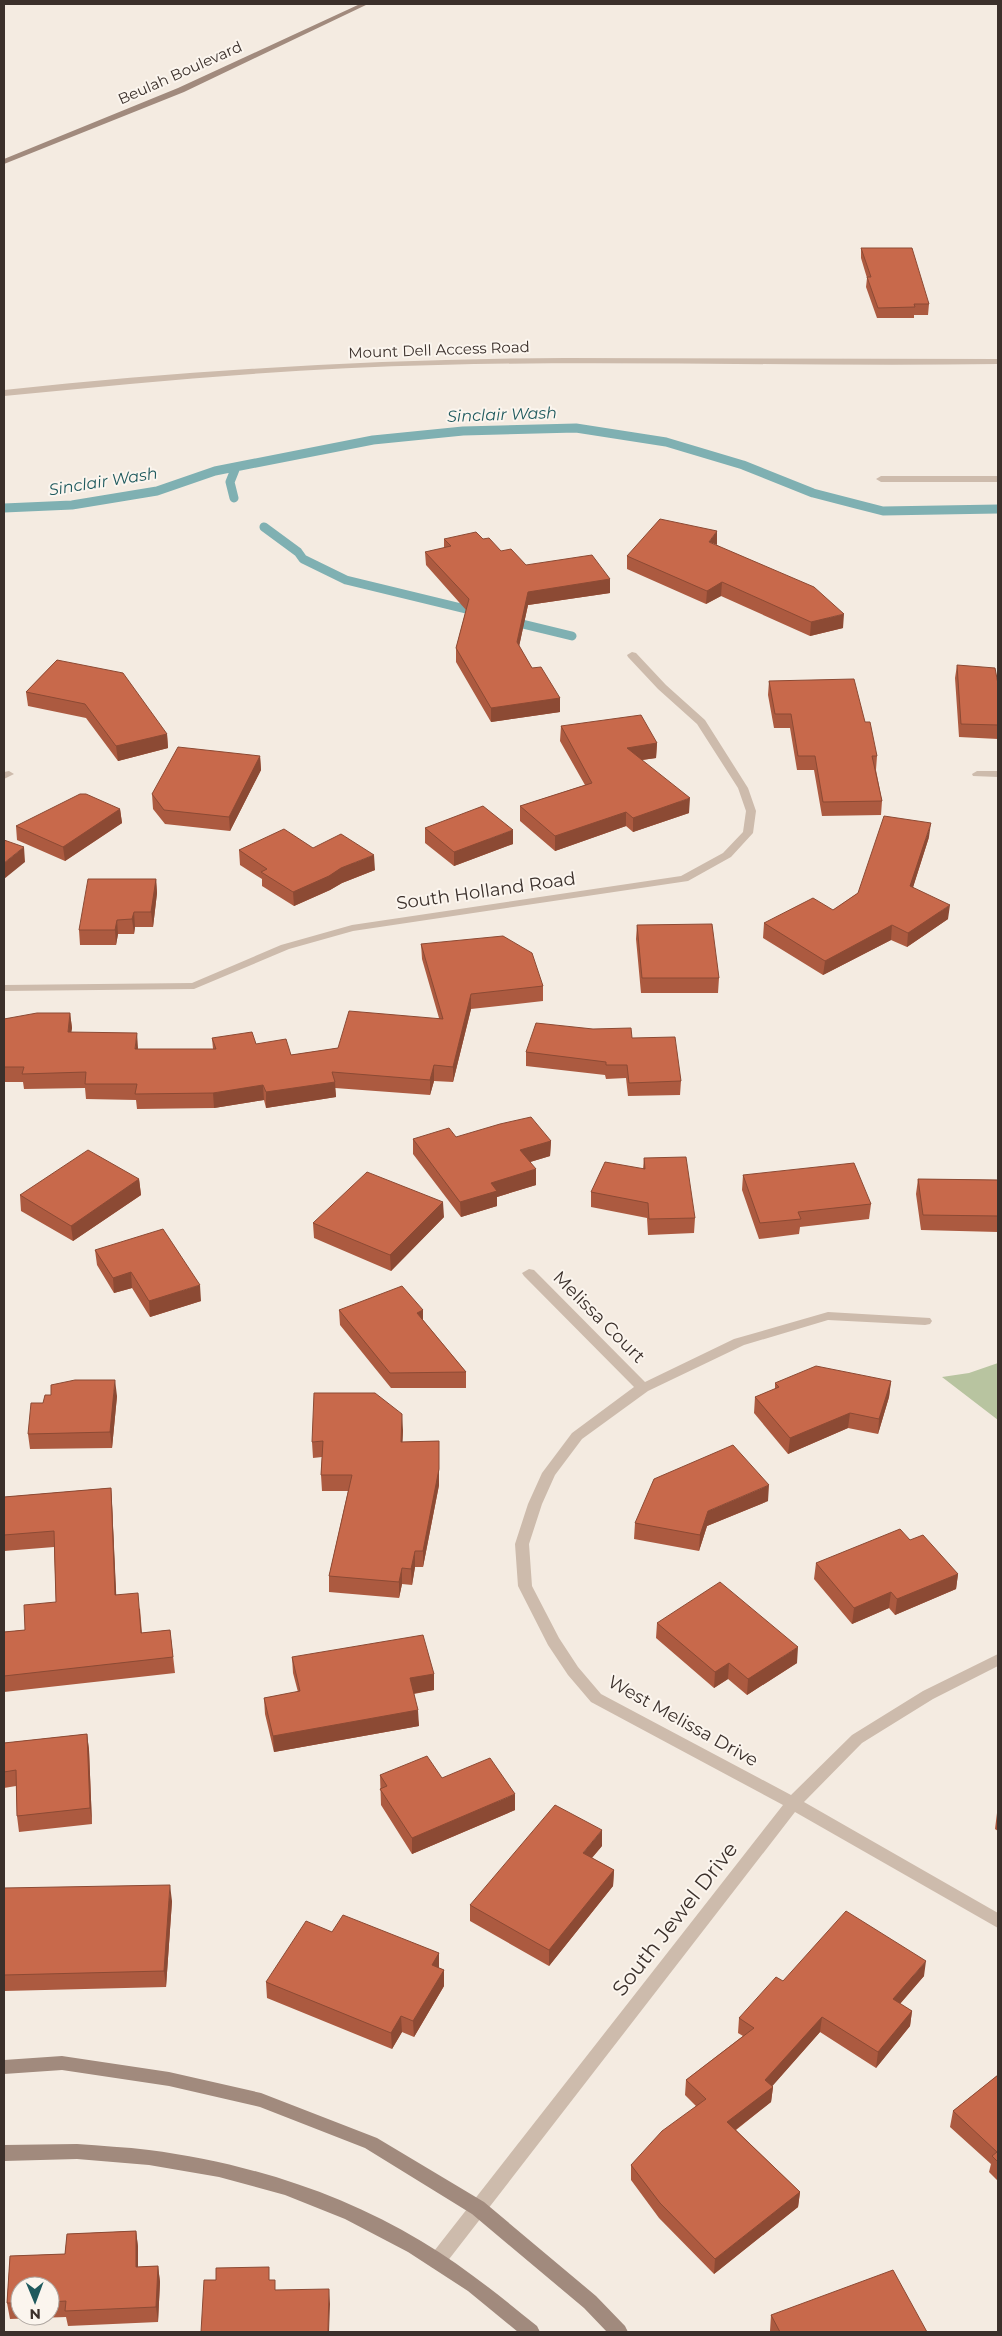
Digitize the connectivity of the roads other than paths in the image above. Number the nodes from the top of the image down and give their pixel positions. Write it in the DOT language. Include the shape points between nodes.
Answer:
graph roads {
  1 [pos="365,4"];
  2 [pos="4,162"];
  3 [pos="998,362"];
  4 [pos="4,393"];
  5 [pos="881,479"];
  6 [pos="998,479"];
  7 [pos="632,655"];
  8 [pos="977,774"];
  9 [pos="998,774"];
  10 [pos="4,988"];
  11 [pos="529,1273"];
  12 [pos="925,1320"];
  13 [pos="643,1388"];
  14 [pos="998,1660"];
  15 [pos="793,1803"];
  16 [pos="998,1921"];
  17 [pos="4,2067"];
  18 [pos="4,2153"];
  19 [pos="478,2208"];
  20 [pos="437,2261"];
  21 [pos="531,2332"];
  22 [pos="620,2332"];
  1 -- 2 [label="main road, Beulah Boulevard" via="181,90"];
  3 -- 4 [label="street, Mount Dell Access Road" via="429,362 247,370"];
  5 -- 6 [label="street"];
  7 -- 10 [label="street, South Holland Road" via="701,722 743,788 751,811 748,833 727,855 684,879 352,928 285,947 194,986"];
  8 -- 9 [label="street"];
  11 -- 13 [label="street, Melissa Court"];
  12 -- 13 [label="street, West Melissa Drive" via="828,1316 739,1342"];
  13 -- 15 [label="street, West Melissa Drive" via="577,1436 549,1473 522,1544 525,1586 573,1671 596,1698"];
  14 -- 15 [label="street, South Jewel Drive" via="928,1695 857,1739"];
  15 -- 16 [label="street, West Melissa Drive"];
  15 -- 19 [label="street, South Jewel Drive"];
  17 -- 19 [label="main road" via="62,2063 169,2079 261,2100 371,2144"];
  18 -- 20 [label="main road" via="92,2153 160,2158 240,2173 318,2198 412,2244"];
  19 -- 20 [label="street, South Jewel Drive"];
  19 -- 22 [label="main road" via="590,2302"];
  20 -- 21 [label="main road" via="497,2302"];
}
